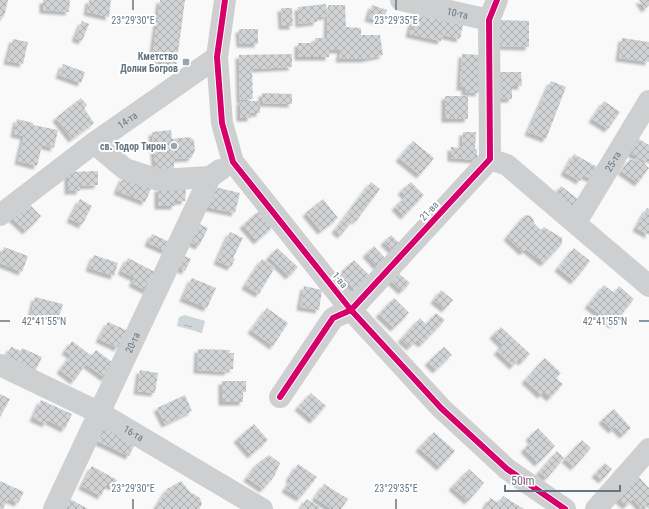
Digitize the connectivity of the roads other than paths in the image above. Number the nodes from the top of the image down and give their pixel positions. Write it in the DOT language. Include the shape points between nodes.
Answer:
graph roads {
  1 [pos="225,0"];
  2 [pos="401,0"];
  3 [pos="497,0"];
  4 [pos="489,20"];
  5 [pos="218,57"];
  6 [pos="649,100"];
  7 [pos="94,143"];
  8 [pos="490,159"];
  9 [pos="233,162"];
  10 [pos="210,177"];
  11 [pos="0,215"];
  12 [pos="576,222"];
  13 [pos="649,286"];
  14 [pos="351,310"];
  15 [pos="0,365"];
  16 [pos="280,397"];
  17 [pos="100,413"];
  18 [pos="649,449"];
  19 [pos="54,509"];
  20 [pos="262,509"];
  21 [pos="566,509"];
  22 [pos="596,509"];
  1 -- 5 [label="street, 1-ва"];
  2 -- 4 [label="street, 10-та"];
  3 -- 4 [label="street"];
  4 -- 8 [label="street"];
  5 -- 7 [label="street, 14-та"];
  5 -- 9 [label="street, 1-ва" via="222,123"];
  6 -- 12 [label="street, 25-та"];
  7 -- 10 [label="street" via="125,169 158,180"];
  7 -- 11 [label="street, 14-та"];
  8 -- 12 [label="street" via="507,165"];
  8 -- 14 [label="street, 21-ва"];
  9 -- 10 [label="street"];
  9 -- 14 [label="street, 1-ва"];
  10 -- 17 [label="street, 20-та"];
  12 -- 13 [label="street"];
  14 -- 16 [label="street, 21-ва" via="333,318"];
  14 -- 21 [label="street, 1-ва" via="441,408 507,469"];
  15 -- 17 [label="street, 16-та"];
  17 -- 19 [label="street, 20-та"];
  17 -- 20 [label="street, 16-та"];
  18 -- 22 [label="street"];
}
